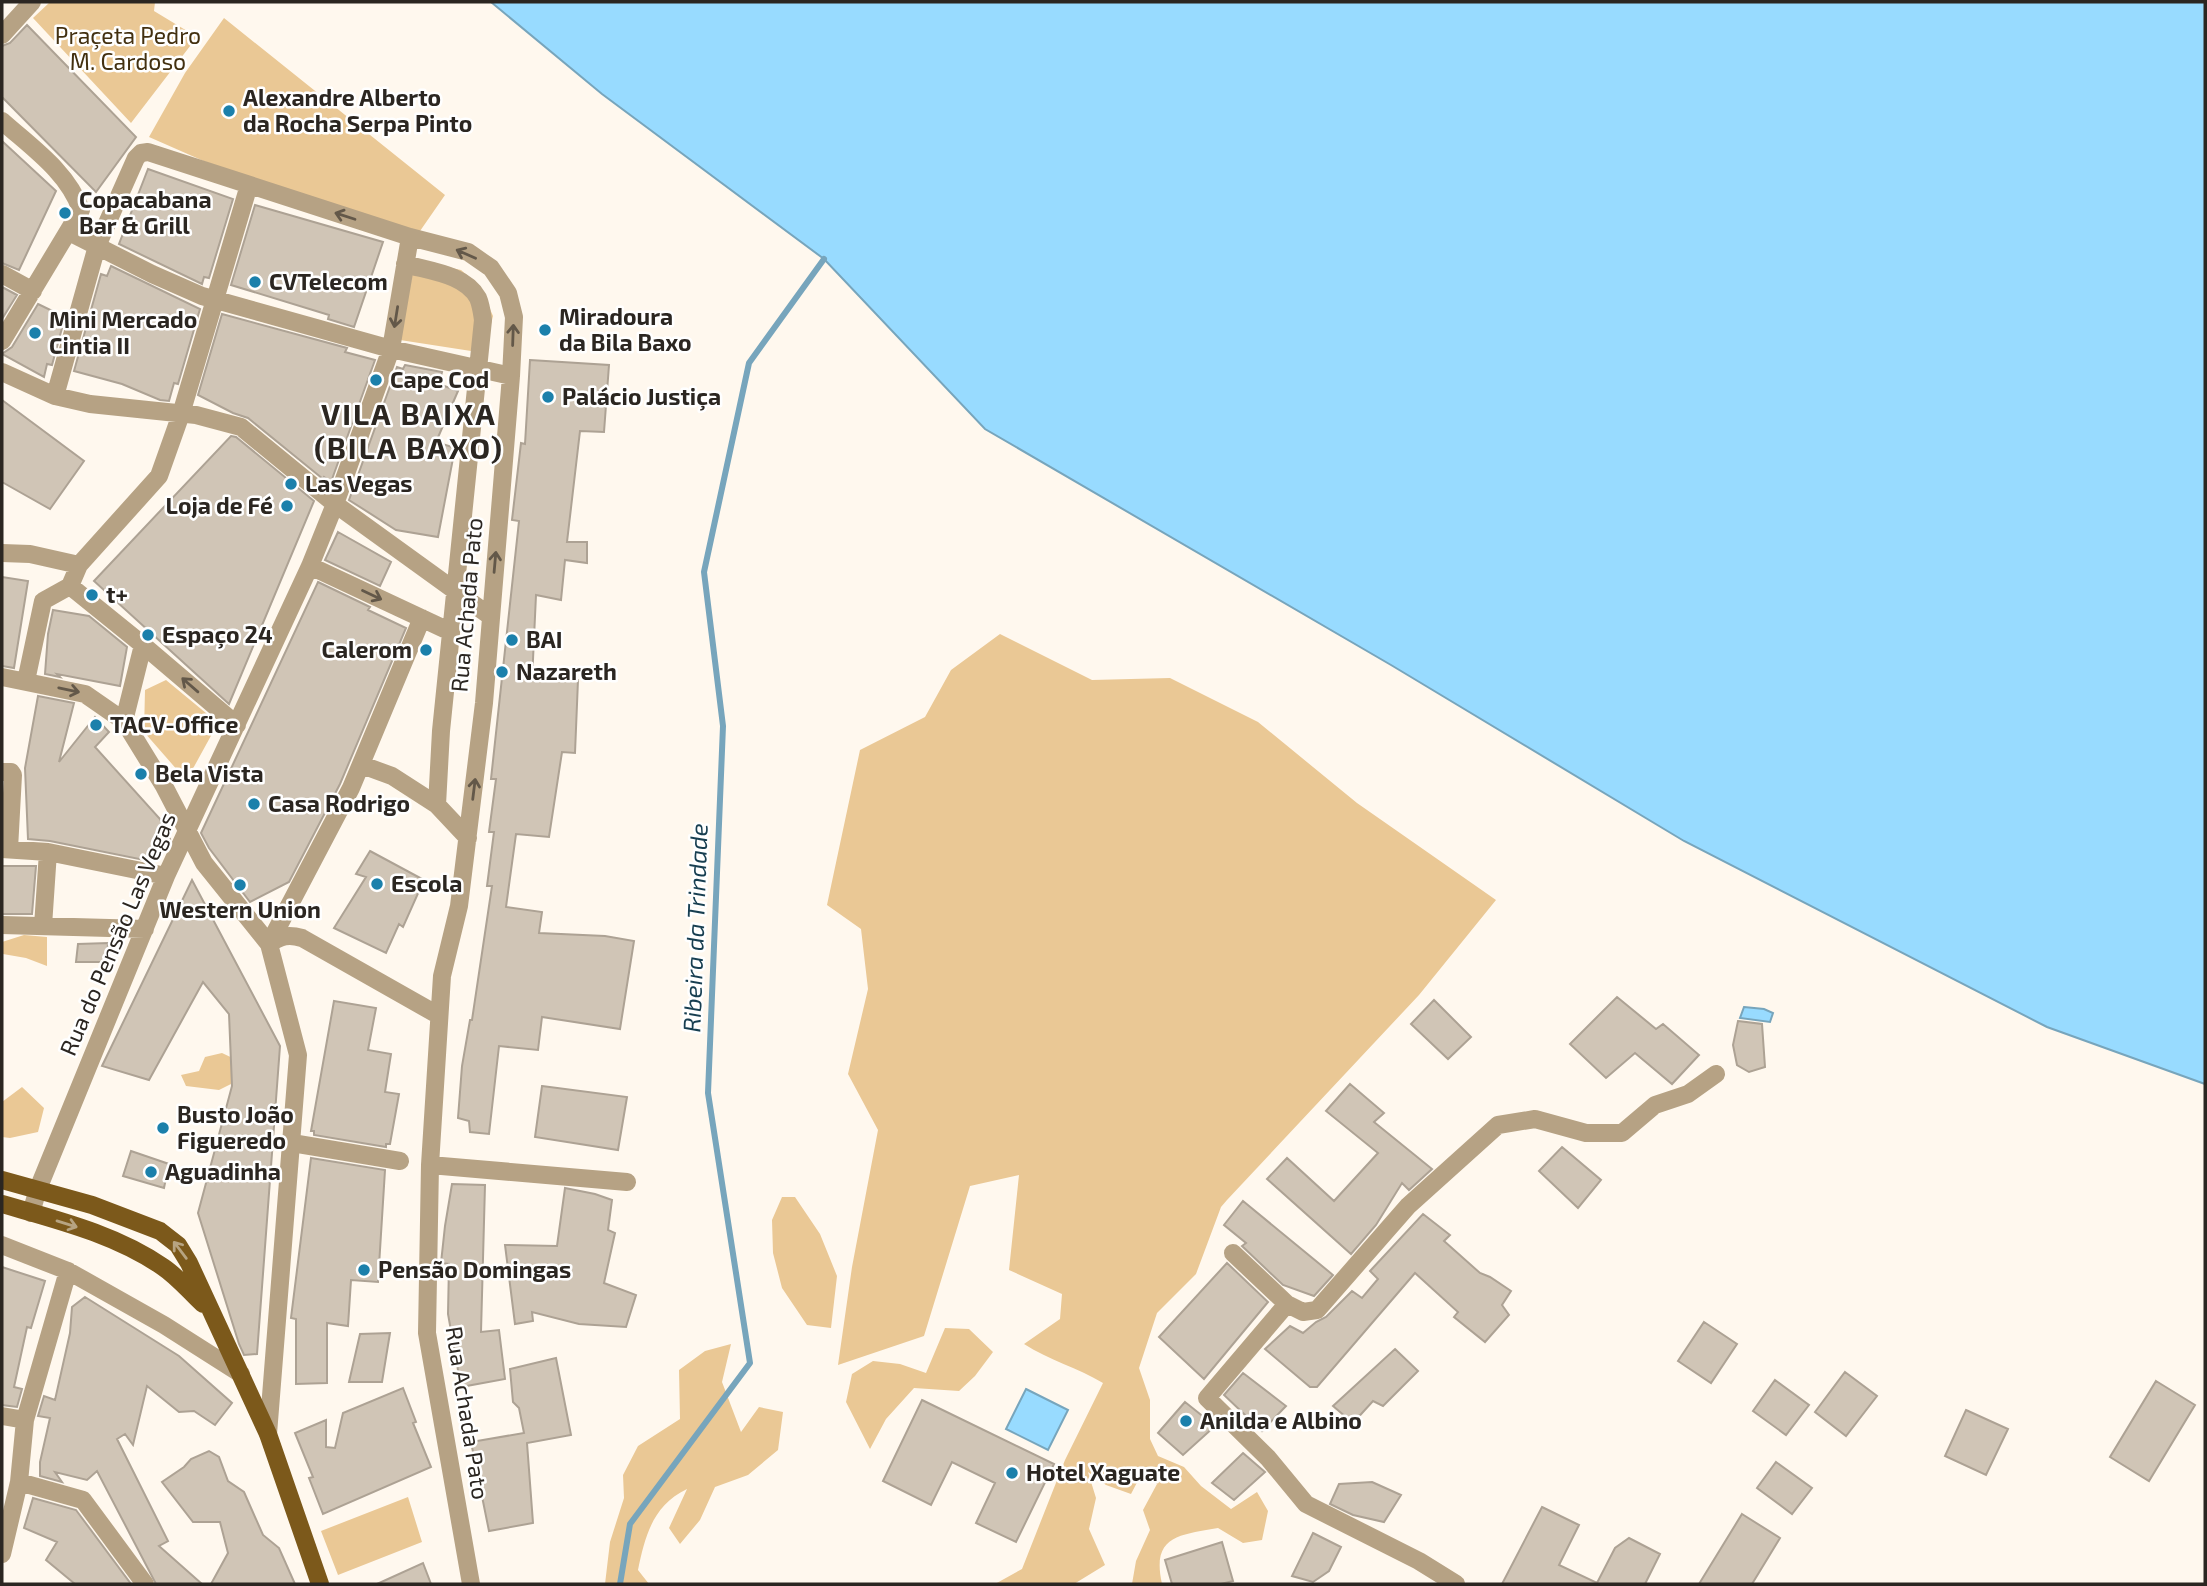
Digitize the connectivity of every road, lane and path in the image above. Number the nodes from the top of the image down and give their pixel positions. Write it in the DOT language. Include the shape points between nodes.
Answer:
graph roads {
  1 [pos="31,2"];
  2 [pos="2,35"];
  3 [pos="2,121"];
  4 [pos="248,185"];
  5 [pos="69,232"];
  6 [pos="410,237"];
  7 [pos="97,246"];
  8 [pos="405,264"];
  9 [pos="2,274"];
  10 [pos="33,291"];
  11 [pos="214,299"];
  12 [pos="2,341"];
  13 [pos="391,349"];
  14 [pos="479,369"];
  15 [pos="2,372"];
  16 [pos="511,376"];
  17 [pos="55,396"];
  18 [pos="181,414"];
  19 [pos="335,504"];
  20 [pos="2,540"];
  21 [pos="2,553"];
  22 [pos="30,554"];
  23 [pos="79,565"];
  24 [pos="310,566"];
  25 [pos="70,586"];
  26 [pos="455,589"];
  27 [pos="490,616"];
  28 [pos="422,618"];
  29 [pos="451,632"];
  30 [pos="144,645"];
  31 [pos="2,677"];
  32 [pos="26,681"];
  33 [pos="124,721"];
  34 [pos="237,725"];
  35 [pos="362,765"];
  36 [pos="2,772"];
  37 [pos="437,805"];
  38 [pos="188,831"];
  39 [pos="468,838"];
  40 [pos="6,849"];
  41 [pos="48,852"];
  42 [pos="166,876"];
  43 [pos="2,925"];
  44 [pos="43,926"];
  45 [pos="145,929"];
  46 [pos="269,944"];
  47 [pos="438,1014"];
  48 [pos="1716,1074"];
  49 [pos="292,1143"];
  50 [pos="400,1161"];
  51 [pos="430,1165"];
  52 [pos="2,1180"];
  53 [pos="627,1182"];
  54 [pos="38,1189"];
  55 [pos="2,1204"];
  56 [pos="31,1213"];
  57 [pos="2,1245"];
  58 [pos="1233,1253"];
  59 [pos="68,1271"];
  60 [pos="1287,1304"];
  61 [pos="211,1311"];
  62 [pos="241,1374"];
  63 [pos="2,1416"];
  64 [pos="25,1420"];
  65 [pos="268,1434"];
  66 [pos="19,1482"];
  67 [pos="3,1545"];
  68 [pos="145,1584"];
  69 [pos="320,1584"];
  70 [pos="471,1584"];
  71 [pos="1456,1584"];
  1 -- 2 [label="street"];
  3 -- 5 [label="street" via="59,172 76,195 81,210"];
  6 -- 4 [label="street, one-way"];
  4 -- 7 [label="street" via="141,153"];
  4 -- 11 [label="street"];
  5 -- 7 [label="street"];
  5 -- 10 [label="street"];
  6 -- 8 [label="street, Rua do Pensão Las Vegas"];
  16 -- 6 [label="street, Rua Achada Pato, one-way" via="513,317 508,293 491,268 468,252"];
  7 -- 11 [label="street"];
  7 -- 17 [label="street"];
  8 -- 13 [label="street, Rua do Pensão Las Vegas, one-way"];
  8 -- 14 [label="street, Rua Achada Pato" via="452,277 470,286 480,300"];
  9 -- 10 [label="street"];
  10 -- 12 [label="street"];
  11 -- 13 [label="street"];
  11 -- 18 [label="street"];
  13 -- 14 [label="street"];
  13 -- 19 [label="street, Rua do Pensão Las Vegas"];
  14 -- 16 [label="street"];
  14 -- 26 [label="street, Rua Achada Pato"];
  15 -- 17 [label="street"];
  27 -- 16 [label="street, Rua Achada Pato, one-way"];
  17 -- 18 [label="street"];
  18 -- 19 [label="street" via="241,426"];
  18 -- 23 [label="street" via="159,476"];
  19 -- 24 [label="street, Rua do Pensão Las Vegas"];
  19 -- 26 [label="street"];
  20 -- 22 [label="street"];
  21 -- 22 [label="street"];
  22 -- 23 [label="street"];
  23 -- 25 [label="street"];
  24 -- 28 [label="street, one-way"];
  24 -- 34 [label="street, Rua do Pensão Las Vegas"];
  25 -- 30 [label="street"];
  25 -- 32 [label="street" via="43,601"];
  26 -- 27 [label="street"];
  26 -- 29 [label="street, Rua Achada Pato"];
  39 -- 27 [label="street, Rua Achada Pato, one-way"];
  28 -- 29 [label="street"];
  28 -- 35 [label="street, Rua Achada Pato"];
  29 -- 37 [label="street, Rua Achada Pato"];
  30 -- 33 [label="street"];
  34 -- 30 [label="street, one-way"];
  31 -- 32 [label="street"];
  32 -- 33 [label="street, one-way" via="85,694"];
  33 -- 38 [label="street"];
  34 -- 38 [label="street, Rua do Pensão Las Vegas"];
  35 -- 37 [label="street" via="392,776"];
  35 -- 46 [label="street, Rua Achada Pato"];
  36 -- 40 [label="street" via="13,775"];
  37 -- 39 [label="street"];
  38 -- 42 [label="street, Rua do Pensão Las Vegas"];
  38 -- 46 [label="street" via="211,873"];
  39 -- 47 [label="street, Rua Achada Pato"];
  40 -- 41 [label="street"];
  41 -- 42 [label="street"];
  41 -- 44 [label="street"];
  42 -- 45 [label="street, Rua do Pensão Las Vegas"];
  43 -- 44 [label="street"];
  44 -- 45 [label="street"];
  45 -- 54 [label="street, Rua do Pensão Las Vegas"];
  46 -- 47 [label="street" via="291,935 302,938"];
  46 -- 49 [label="street" via="298,1055"];
  47 -- 51 [label="street, Rua Achada Pato"];
  48 -- 60 [label="street" via="1688,1094 1655,1105 1622,1133 1586,1133 1535,1119 1499,1125 1408,1206 1317,1310 1303,1312"];
  49 -- 50 [label="street"];
  49 -- 65 [label="street"];
  51 -- 53 [label="street"];
  51 -- 70 [label="street, Rua Achada Pato" via="427,1333"];
  52 -- 54 [label="main road"];
  54 -- 56 [label="street, Rua do Pensão Las Vegas"];
  61 -- 54 [label="main road, one-way" via="178,1244 160,1231"];
  55 -- 56 [label="main road"];
  56 -- 61 [label="main road, one-way" via="130,1247 165,1268"];
  57 -- 59 [label="street"];
  58 -- 60 [label="street"];
  59 -- 62 [label="street"];
  59 -- 64 [label="street"];
  60 -- 71 [label="street" via="1207,1398 1268,1458 1306,1504"];
  61 -- 62 [label="main road"];
  62 -- 65 [label="main road"];
  63 -- 64 [label="street"];
  64 -- 66 [label="street"];
  65 -- 69 [label="main road"];
  66 -- 67 [label="street"];
  66 -- 68 [label="street" via="83,1500"];
}
